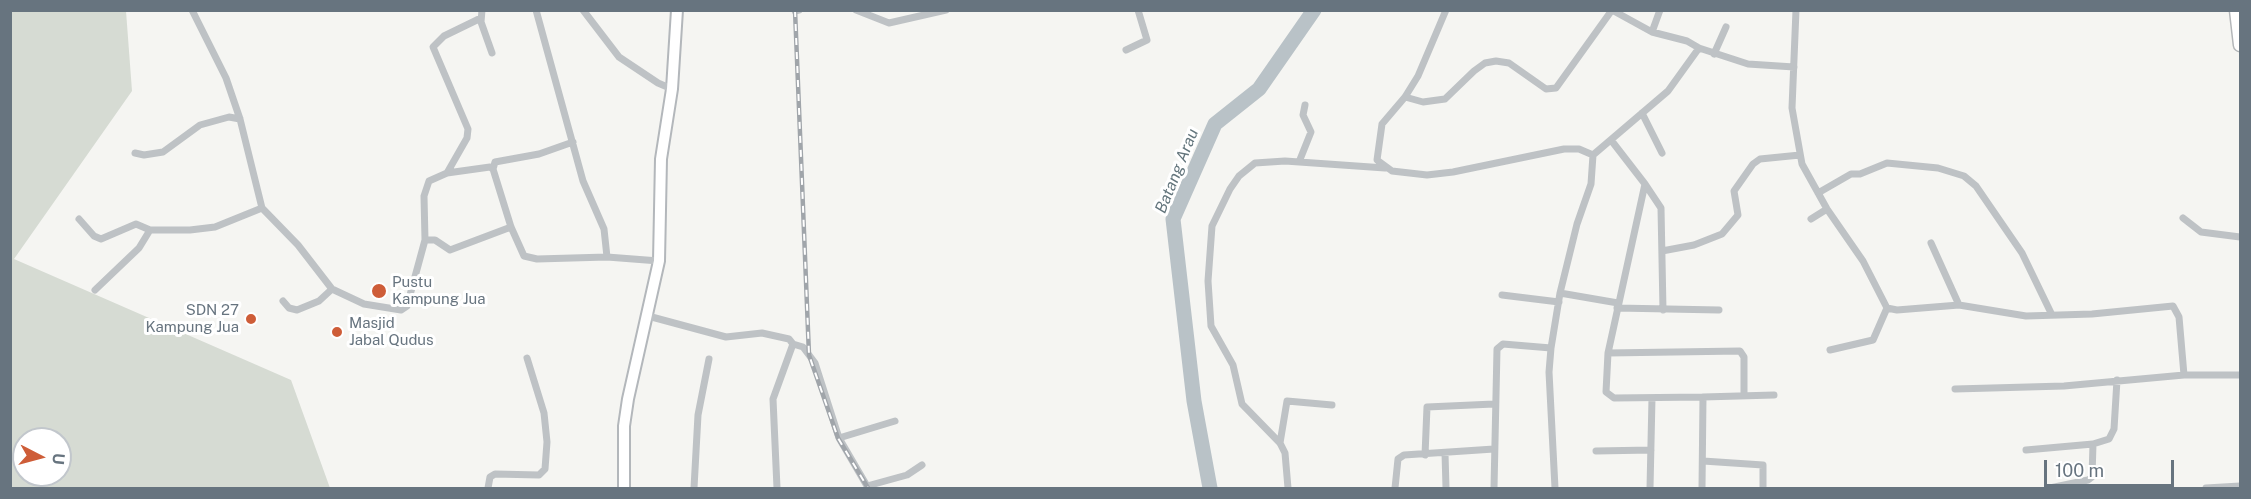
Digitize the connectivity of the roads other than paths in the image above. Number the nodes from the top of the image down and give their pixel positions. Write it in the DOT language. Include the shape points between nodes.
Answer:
graph roads {
  1 [pos="192,10"];
  2 [pos="536,10"];
  3 [pos="583,10"];
  4 [pos="677,10"];
  5 [pos="856,10"];
  6 [pos="946,10"];
  7 [pos="1138,10"];
  8 [pos="1612,10"];
  9 [pos="1660,10"];
  10 [pos="1796,10"];
  11 [pos="2236,10"];
  12 [pos="1448,11"];
  13 [pos="481,14"];
  14 [pos="1726,27"];
  15 [pos="1652,32"];
  16 [pos="2241,45"];
  17 [pos="1700,48"];
  18 [pos="1126,50"];
  19 [pos="492,53"];
  20 [pos="1714,54"];
  21 [pos="1794,67"];
  22 [pos="672,89"];
  23 [pos="1405,97"];
  24 [pos="1305,105"];
  25 [pos="1642,113"];
  26 [pos="240,119"];
  27 [pos="1611,140"];
  28 [pos="573,142"];
  29 [pos="135,153"];
  30 [pos="1662,153"];
  31 [pos="1593,155"];
  32 [pos="1800,155"];
  33 [pos="1299,162"];
  34 [pos="1385,168"];
  35 [pos="493,169"];
  36 [pos="447,172"];
  37 [pos="1645,184"];
  38 [pos="1818,193"];
  39 [pos="262,208"];
  40 [pos="1827,209"];
  41 [pos="2183,218"];
  42 [pos="79,219"];
  43 [pos="1811,219"];
  44 [pos="511,227"];
  45 [pos="150,230"];
  46 [pos="2241,237"];
  47 [pos="424,240"];
  48 [pos="1931,243"];
  49 [pos="1662,251"];
  50 [pos="607,257"];
  51 [pos="659,261"];
  52 [pos="332,289"];
  53 [pos="95,290"];
  54 [pos="1560,293"];
  55 [pos="1502,295"];
  56 [pos="283,301"];
  57 [pos="1559,302"];
  58 [pos="1617,305"];
  59 [pos="1959,305"];
  60 [pos="1887,308"];
  61 [pos="1663,310"];
  62 [pos="1719,310"];
  63 [pos="2052,315"];
  64 [pos="648,316"];
  65 [pos="793,344"];
  66 [pos="1551,348"];
  67 [pos="1830,350"];
  68 [pos="1608,353"];
  69 [pos="527,358"];
  70 [pos="709,359"];
  71 [pos="2184,375"];
  72 [pos="2241,375"];
  73 [pos="2117,380"];
  74 [pos="1955,389"];
  75 [pos="1774,395"];
  76 [pos="1744,396"];
  77 [pos="1703,397"];
  78 [pos="1652,398"];
  79 [pos="1494,404"];
  80 [pos="1332,405"];
  81 [pos="895,421"];
  82 [pos="839,438"];
  83 [pos="1280,443"];
  84 [pos="2093,444"];
  85 [pos="1494,449"];
  86 [pos="1650,450"];
  87 [pos="2026,450"];
  88 [pos="1596,451"];
  89 [pos="1445,453"];
  90 [pos="1425,454"];
  91 [pos="1703,461"];
  92 [pos="922,465"];
  93 [pos="2241,486"];
  94 [pos="868,488"];
  95 [pos="488,489"];
  96 [pos="624,489"];
  97 [pos="694,489"];
  98 [pos="777,489"];
  99 [pos="1288,489"];
  100 [pos="1395,489"];
  101 [pos="1446,489"];
  102 [pos="1494,489"];
  103 [pos="1555,489"];
  104 [pos="1650,489"];
  105 [pos="1702,489"];
  106 [pos="1763,489"];
  107 [pos="2050,489"];
  108 [pos="2206,489"];
  1 -- 26 [label="street" via="226,78"];
  2 -- 28 [label="street"];
  3 -- 22 [label="street" via="619,57"];
  4 -- 22 [label="street"];
  5 -- 6 [label="street" via="889,23"];
  7 -- 18 [label="street" via="1147,40"];
  8 -- 15 [label="street"];
  8 -- 23 [label="street" via="1556,88 1546,89 1509,63 1496,61 1474,71 1445,99 1423,102"];
  9 -- 15 [label="street"];
  10 -- 21 [label="street"];
  11 -- 16 [label="highway"];
  12 -- 23 [label="street" via="1429,56"];
  13 -- 19 [label="street"];
  13 -- 36 [label="street" via="433,47 468,129 467,138"];
  14 -- 20 [label="street"];
  15 -- 17 [label="street"];
  17 -- 20 [label="street"];
  17 -- 25 [label="street" via="1668,91"];
  20 -- 21 [label="street" via="1748,64"];
  21 -- 32 [label="street" via="1792,108"];
  22 -- 51 [label="street" via="661,159"];
  23 -- 34 [label="street" via="1382,124 1377,160"];
  24 -- 33 [label="street" via="1303,115 1311,132"];
  25 -- 27 [label="street"];
  25 -- 30 [label="street"];
  26 -- 29 [label="street" via="229,117 200,125 163,152"];
  26 -- 39 [label="street"];
  27 -- 31 [label="street"];
  27 -- 37 [label="street"];
  28 -- 35 [label="street" via="539,154 495,162"];
  28 -- 50 [label="street" via="583,180 604,229"];
  31 -- 34 [label="street" via="1579,149 1564,149 1427,175 1399,174"];
  31 -- 54 [label="street" via="1591,184"];
  32 -- 38 [label="street"];
  32 -- 49 [label="street" via="1760,159 1753,164 1734,191 1738,215 1722,234 1682,249"];
  33 -- 34 [label="street"];
  33 -- 83 [label="street" via="1250,166 1218,209 1209,242 1210,326 1233,365 1242,404"];
  35 -- 36 [label="street"];
  35 -- 44 [label="street"];
  36 -- 47 [label="street" via="432,178 426,187"];
  37 -- 49 [label="street" via="1661,208"];
  37 -- 58 [label="street"];
  38 -- 40 [label="street"];
  38 -- 63 [label="street" via="1851,174 1887,163 1938,168 1964,176 1976,186 2022,253"];
  39 -- 45 [label="street" via="215,227"];
  39 -- 52 [label="street" via="298,245"];
  40 -- 43 [label="street"];
  40 -- 60 [label="street" via="1863,261"];
  41 -- 46 [label="street" via="2201,232"];
  42 -- 45 [label="street" via="101,239 132,224"];
  44 -- 47 [label="street" via="450,250 435,240"];
  44 -- 50 [label="street" via="524,256 530,259"];
  45 -- 53 [label="street" via="139,248"];
  47 -- 52 [label="street" via="405,309 364,304"];
  48 -- 59 [label="street"];
  49 -- 61 [label="street"];
  50 -- 51 [label="street"];
  51 -- 64 [label="street"];
  52 -- 56 [label="street" via="319,301 297,310"];
  54 -- 57 [label="street"];
  54 -- 58 [label="street"];
  55 -- 57 [label="street"];
  57 -- 66 [label="street"];
  58 -- 61 [label="street"];
  58 -- 68 [label="street"];
  59 -- 60 [label="street"];
  59 -- 63 [label="street" via="2005,314"];
  60 -- 67 [label="street" via="1873,340"];
  61 -- 62 [label="street"];
  63 -- 71 [label="street" via="2173,306 2179,317"];
  64 -- 65 [label="street" via="726,337 781,335"];
  64 -- 96 [label="street" via="624,426"];
  65 -- 82 [label="street" via="803,347 815,363"];
  65 -- 98 [label="street" via="773,399"];
  66 -- 79 [label="street" via="1498,346"];
  66 -- 103 [label="street"];
  68 -- 76 [label="street" via="1740,351 1744,357"];
  68 -- 78 [label="street" via="1608,395"];
  69 -- 95 [label="street" via="544,413 545,469 539,475 495,474 490,477"];
  70 -- 97 [label="street" via="696,435"];
  71 -- 72 [label="street"];
  71 -- 73 [label="street"];
  73 -- 74 [label="street" via="2064,386"];
  73 -- 84 [label="street" via="2112,435"];
  75 -- 76 [label="street"];
  76 -- 77 [label="street"];
  77 -- 78 [label="street"];
  77 -- 91 [label="street"];
  78 -- 86 [label="street"];
  79 -- 85 [label="street"];
  79 -- 90 [label="street" via="1427,407"];
  80 -- 83 [label="street" via="1287,401"];
  81 -- 82 [label="street"];
  82 -- 94 [label="street"];
  83 -- 99 [label="street" via="1287,459"];
  84 -- 87 [label="street"];
  84 -- 107 [label="street" via="2090,479"];
  85 -- 89 [label="street"];
  85 -- 102 [label="street"];
  86 -- 88 [label="street"];
  86 -- 104 [label="street"];
  89 -- 90 [label="street"];
  89 -- 101 [label="street"];
  90 -- 100 [label="street" via="1398,459"];
  91 -- 105 [label="street"];
  91 -- 106 [label="street" via="1763,465"];
  92 -- 94 [label="street" via="907,476"];
  93 -- 108 [label="street"];
}
